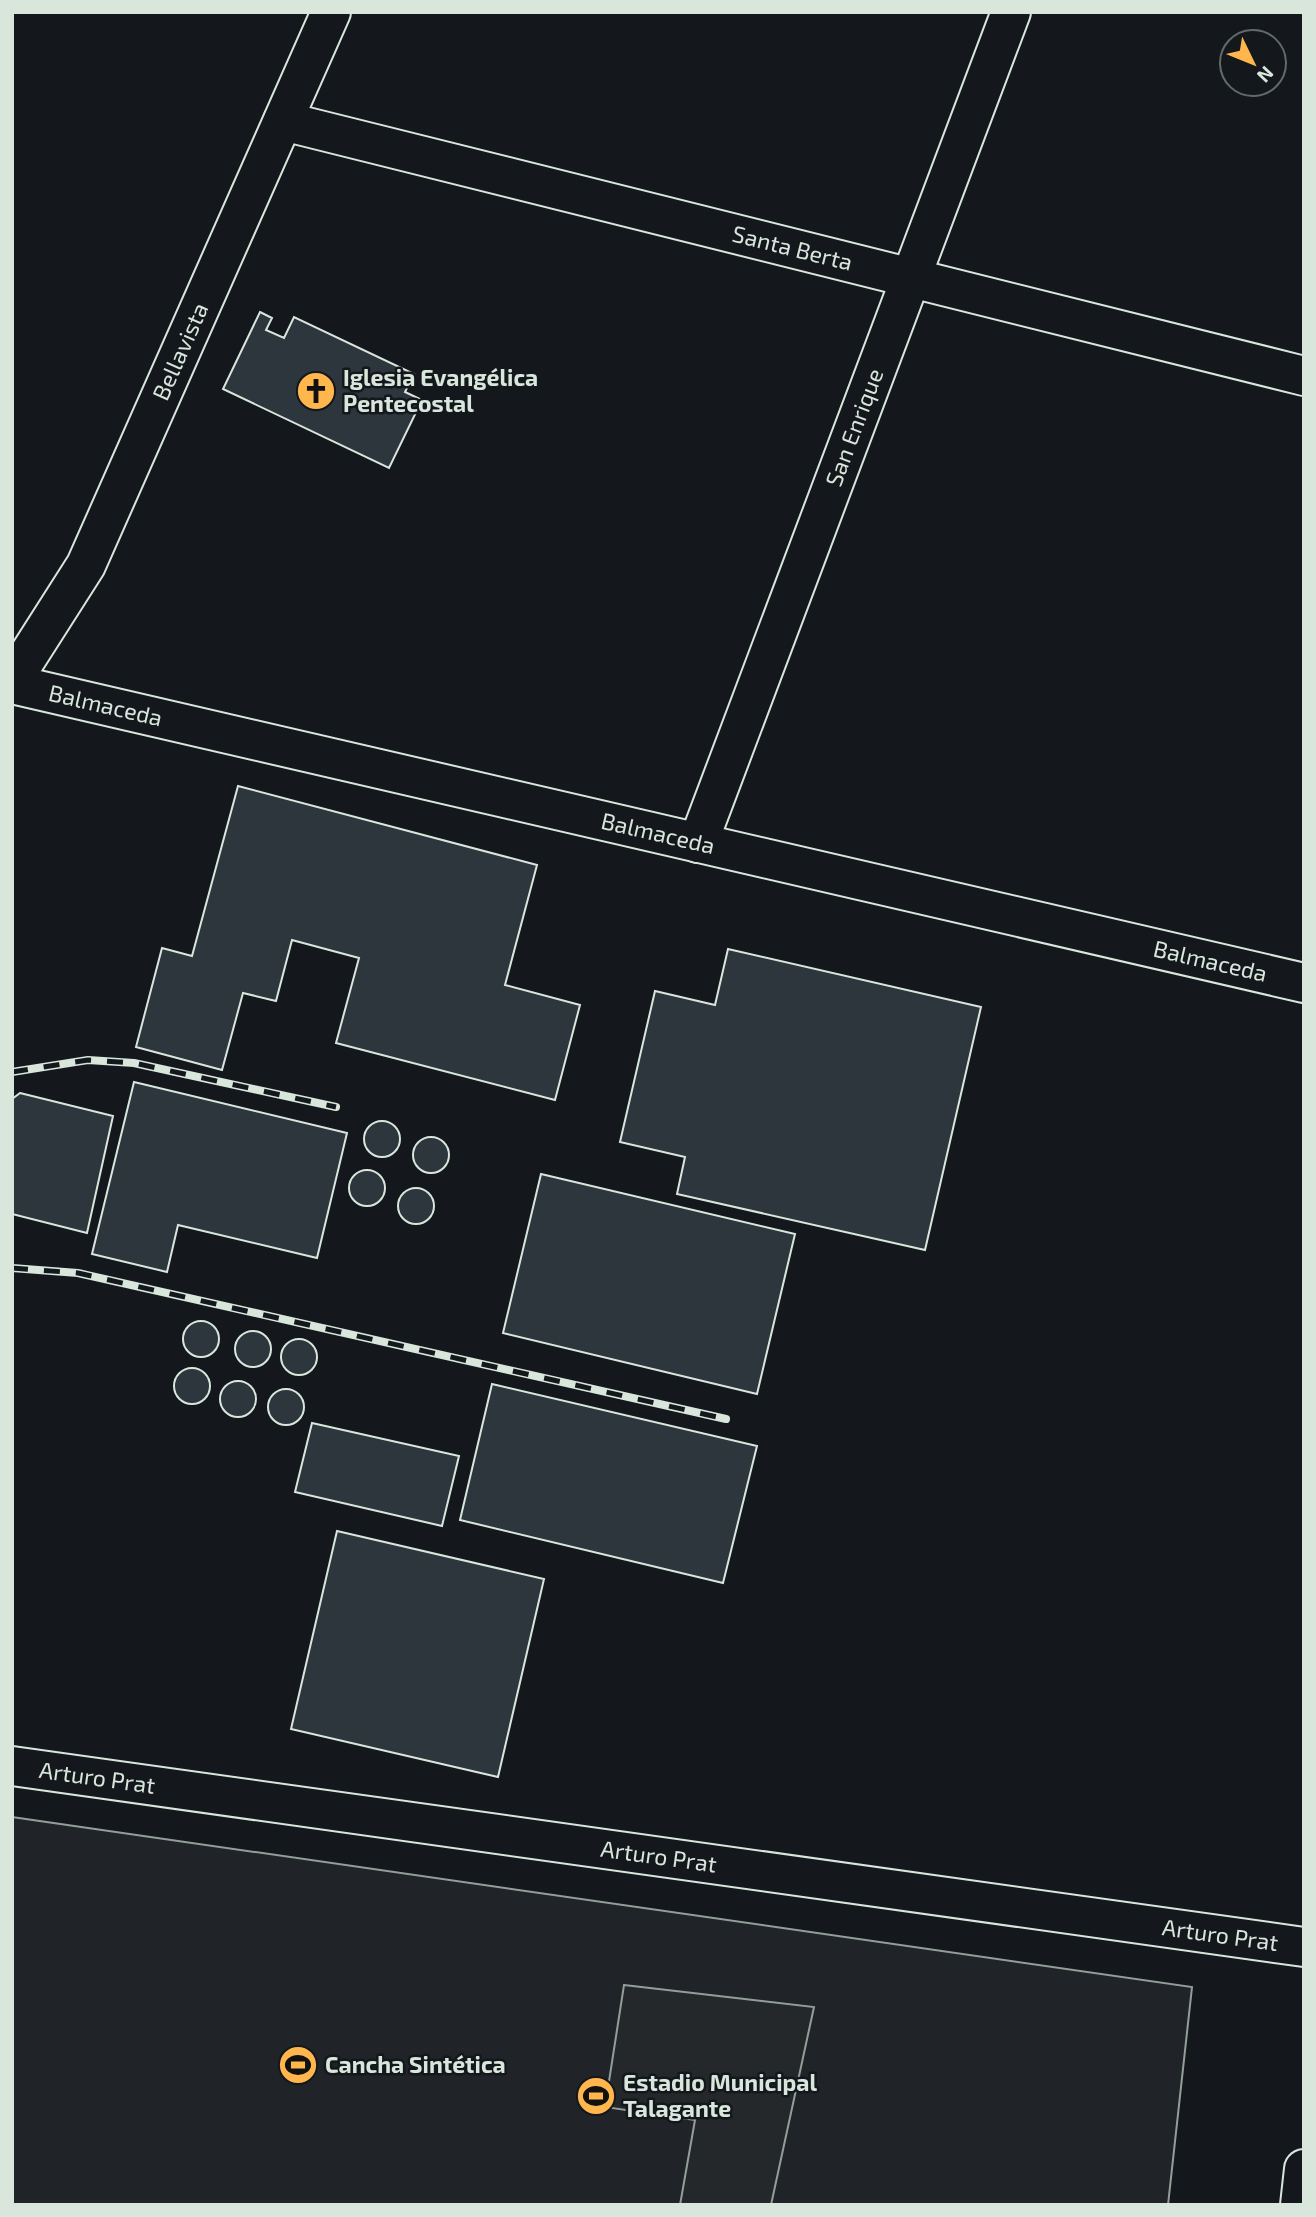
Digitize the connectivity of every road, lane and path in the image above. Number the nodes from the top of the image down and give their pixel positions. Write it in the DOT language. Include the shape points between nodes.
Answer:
graph roads {
  1 [pos="331,12"];
  2 [pos="1011,12"];
  3 [pos="283,121"];
  4 [pos="911,277"];
  5 [pos="1304,376"];
  6 [pos="12,682"];
  7 [pos="698,843"];
  8 [pos="1304,984"];
  9 [pos="12,1766"];
  10 [pos="1304,1947"];
  11 [pos="1304,2169"];
  12 [pos="1300,2205"];
  1 -- 3 [label="street, Bellavista"];
  2 -- 4 [label="street, San Enrique"];
  3 -- 4 [label="street, Santa Berta"];
  3 -- 6 [label="street, Bellavista" via="86,565"];
  4 -- 5 [label="street, Santa Berta"];
  4 -- 7 [label="street, San Enrique"];
  6 -- 7 [label="street, Balmaceda"];
  7 -- 8 [label="street, Balmaceda"];
  9 -- 10 [label="street, Arturo Prat"];
  11 -- 12 [label="street"];
}
